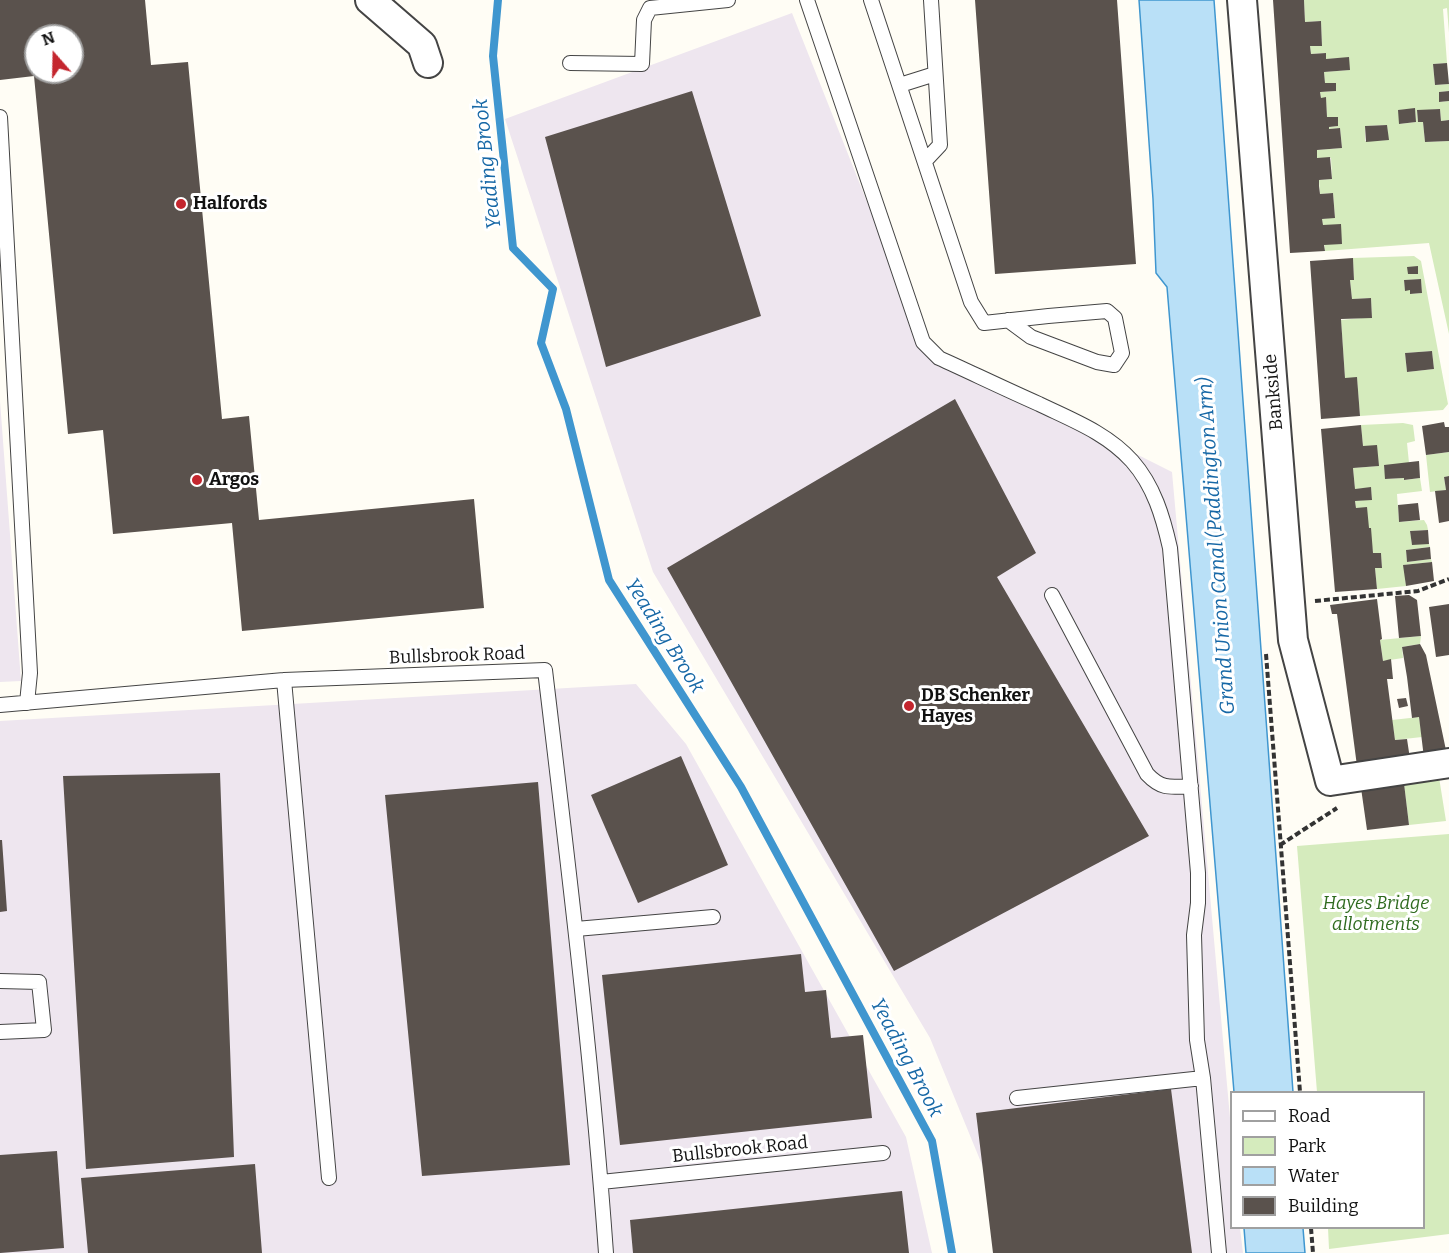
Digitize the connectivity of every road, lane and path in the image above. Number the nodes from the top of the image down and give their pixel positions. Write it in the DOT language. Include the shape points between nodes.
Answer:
graph roads {
  1 [pos="370,0"];
  2 [pos="728,0"];
  3 [pos="807,0"];
  4 [pos="871,0"];
  5 [pos="931,0"];
  6 [pos="1242,0"];
  7 [pos="428,63"];
  8 [pos="570,63"];
  9 [pos="935,74"];
  10 [pos="900,85"];
  11 [pos="0,117"];
  12 [pos="925,161"];
  13 [pos="1008,320"];
  14 [pos="1449,579"];
  15 [pos="1052,595"];
  16 [pos="1291,604"];
  17 [pos="284,680"];
  18 [pos="27,703"];
  19 [pos="0,705"];
  20 [pos="1449,763"];
  21 [pos="1191,786"];
  22 [pos="1337,808"];
  23 [pos="1280,845"];
  24 [pos="713,917"];
  25 [pos="576,929"];
  26 [pos="0,981"];
  27 [pos="0,1032"];
  28 [pos="1203,1078"];
  29 [pos="1017,1098"];
  30 [pos="883,1153"];
  31 [pos="329,1178"];
  32 [pos="601,1182"];
  33 [pos="1311,1229"];
  34 [pos="606,1253"];
  35 [pos="1219,1253"];
  36 [pos="1313,1253"];
  1 -- 7 [label="street" via="422,45"];
  2 -- 8 [label="lane" via="650,8 644,20 642,64"];
  3 -- 21 [label="lane" via="923,342 939,358 1084,425 1112,443 1133,462 1153,492 1170,548"];
  4 -- 10 [label="lane"];
  5 -- 9 [label="lane"];
  6 -- 16 [label="street, Bankside"];
  9 -- 10 [label="lane"];
  9 -- 12 [label="lane" via="940,146"];
  10 -- 12 [label="lane"];
  11 -- 18 [label="lane" via="30,673"];
  12 -- 13 [label="lane" via="971,302 984,323"];
  13 -- 13 [label="lane" via="1107,310 1115,318 1122,352 1114,365 1097,362 1030,337"];
  14 -- 16 [label="path" via="1418,591"];
  15 -- 21 [label="lane" via="1147,774 1155,783 1167,787"];
  16 -- 20 [label="street, Bankside" via="1293,640 1330,781"];
  17 -- 18 [label="lane, Bullsbrook Road"];
  17 -- 25 [label="lane, Bullsbrook Road" via="545,670"];
  17 -- 31 [label="lane"];
  18 -- 19 [label="lane, Bullsbrook Road"];
  21 -- 28 [label="lane" via="1198,873 1194,935 1197,1040"];
  22 -- 23 [label="path"];
  24 -- 25 [label="lane"];
  25 -- 32 [label="lane, Bullsbrook Road"];
  26 -- 27 [label="lane" via="39,982 44,1030"];
  28 -- 29 [label="lane"];
  28 -- 35 [label="lane"];
  30 -- 32 [label="lane, Bullsbrook Road"];
  32 -- 34 [label="lane, Bullsbrook Road"];
  33 -- 36 [label="path"];
}
